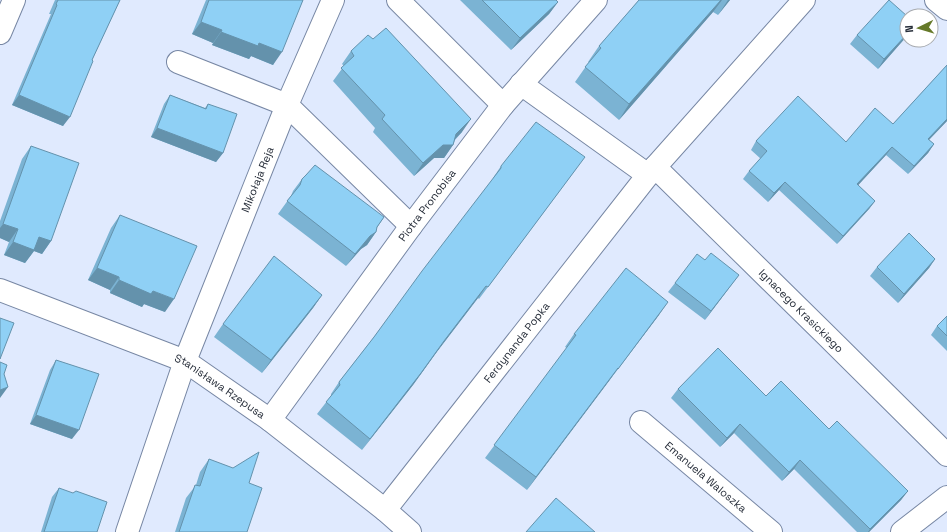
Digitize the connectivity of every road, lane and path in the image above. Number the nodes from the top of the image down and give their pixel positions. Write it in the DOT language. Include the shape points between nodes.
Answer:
graph roads {
  1 [pos="14,0"];
  2 [pos="333,0"];
  3 [pos="398,0"];
  4 [pos="596,0"];
  5 [pos="804,0"];
  6 [pos="936,0"];
  7 [pos="947,9"];
  8 [pos="0,33"];
  9 [pos="178,62"];
  10 [pos="521,84"];
  11 [pos="287,105"];
  12 [pos="503,105"];
  13 [pos="651,171"];
  14 [pos="411,226"];
  15 [pos="0,290"];
  16 [pos="184,361"];
  17 [pos="270,420"];
  18 [pos="641,422"];
  19 [pos="947,455"];
  20 [pos="947,497"];
  21 [pos="394,523"];
  22 [pos="127,532"];
  23 [pos="771,532"];
  24 [pos="902,532"];
  1 -- 8 [label="street"];
  2 -- 11 [label="street, Mikołaja Reja"];
  3 -- 12 [label="street"];
  4 -- 10 [label="street, Piotra Pronobisa"];
  5 -- 13 [label="street, Ferdynanda Popka"];
  6 -- 7 [label="street"];
  9 -- 11 [label="street"];
  10 -- 12 [label="street, Piotra Pronobisa"];
  10 -- 13 [label="street, Ignacego Krasickiego"];
  11 -- 14 [label="street"];
  11 -- 16 [label="street, Mikołaja Reja"];
  12 -- 14 [label="street, Piotra Pronobisa"];
  13 -- 19 [label="street, Ignacego Krasickiego" via="826,334"];
  13 -- 21 [label="street, Ferdynanda Popka"];
  14 -- 17 [label="street, Piotra Pronobisa"];
  15 -- 16 [label="street, Stanisława Rzepusa"];
  16 -- 17 [label="street, Stanisława Rzepusa"];
  16 -- 22 [label="street, Mikołaja Reja"];
  17 -- 21 [label="street, Stanisława Rzepusa"];
  18 -- 23 [label="street, Emanuela Waloszka"];
  20 -- 24 [label="street"];
}
